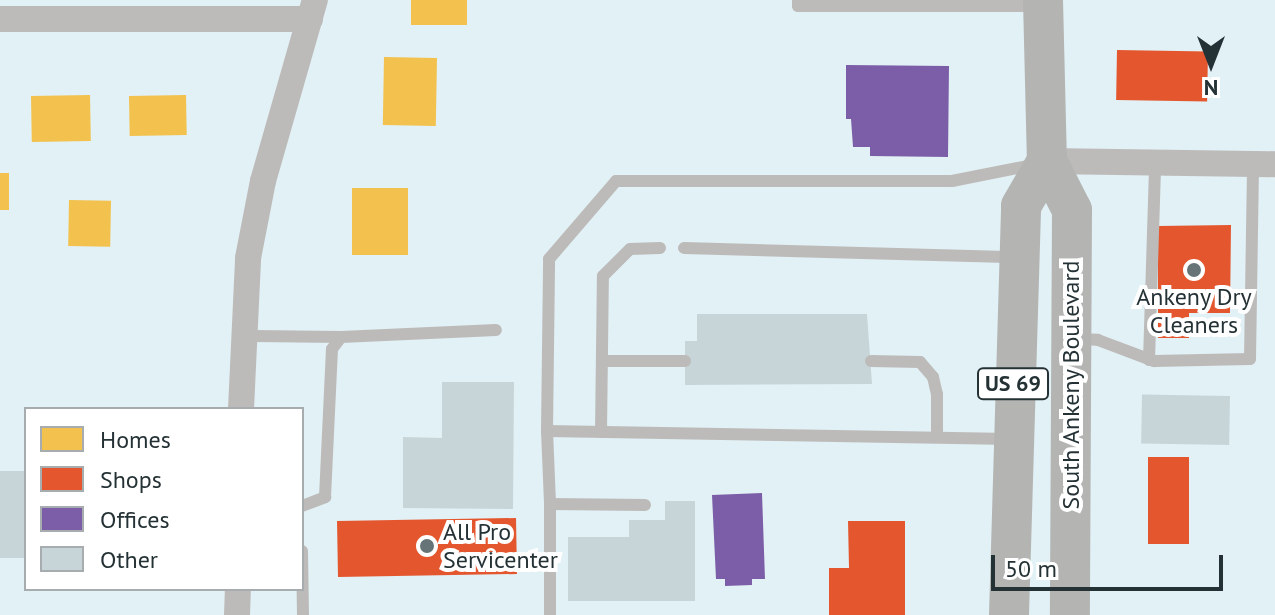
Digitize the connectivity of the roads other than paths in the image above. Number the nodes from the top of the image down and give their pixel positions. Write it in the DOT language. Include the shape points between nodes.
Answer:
graph roads {
  1 [pos="798,0"];
  2 [pos="927,3"];
  3 [pos="1043,3"];
  4 [pos="312,10"];
  5 [pos="0,19"];
  6 [pos="1047,161"];
  7 [pos="1155,164"];
  8 [pos="1264,164"];
  9 [pos="660,248"];
  10 [pos="684,248"];
  11 [pos="1019,257"];
  12 [pos="496,330"];
  13 [pos="243,336"];
  14 [pos="341,337"];
  15 [pos="1072,339"];
  16 [pos="1149,360"];
  17 [pos="602,361"];
  18 [pos="685,361"];
  19 [pos="871,361"];
  20 [pos="241,407"];
  21 [pos="547,431"];
  22 [pos="601,432"];
  23 [pos="937,437"];
  24 [pos="1011,439"];
  25 [pos="550,504"];
  26 [pos="304,505"];
  27 [pos="645,505"];
  28 [pos="238,591"];
  29 [pos="303,591"];
  30 [pos="237,615"];
  31 [pos="303,615"];
  32 [pos="550,615"];
  33 [pos="1009,615"];
  34 [pos="1070,615"];
  1 -- 2 [label="lane" via="798,6"];
  2 -- 3 [label="lane"];
  3 -- 6 [label="main road, South Ankeny Boulevard / US 69"];
  4 -- 5 [label="street"];
  4 -- 13 [label="street" via="263,181 248,258"];
  6 -- 7 [label="street"];
  6 -- 11 [label="main road, US 69" via="1021,206"];
  6 -- 15 [label="main road, South Ankeny Boulevard / US 69" via="1072,210"];
  6 -- 21 [label="lane" via="952,181 616,181 549,259"];
  7 -- 8 [label="street"];
  7 -- 16 [label="lane"];
  8 -- 16 [label="lane" via="1250,359"];
  9 -- 17 [label="lane" via="630,249 603,276"];
  10 -- 11 [label="lane"];
  11 -- 24 [label="main road, US 69"];
  12 -- 14 [label="lane"];
  13 -- 14 [label="lane"];
  13 -- 20 [label="street"];
  14 -- 26 [label="lane" via="332,349 327,489 325,497"];
  15 -- 16 [label="lane" via="1098,340"];
  15 -- 34 [label="main road, South Ankeny Boulevard / US 69"];
  17 -- 18 [label="lane"];
  17 -- 22 [label="lane"];
  19 -- 23 [label="lane" via="920,362 933,377 937,394"];
  21 -- 22 [label="lane"];
  21 -- 25 [label="lane"];
  22 -- 23 [label="lane"];
  23 -- 24 [label="lane"];
  24 -- 33 [label="main road, US 69"];
  25 -- 27 [label="lane"];
  25 -- 32 [label="lane"];
  28 -- 30 [label="street"];
  29 -- 31 [label="lane"];
}
